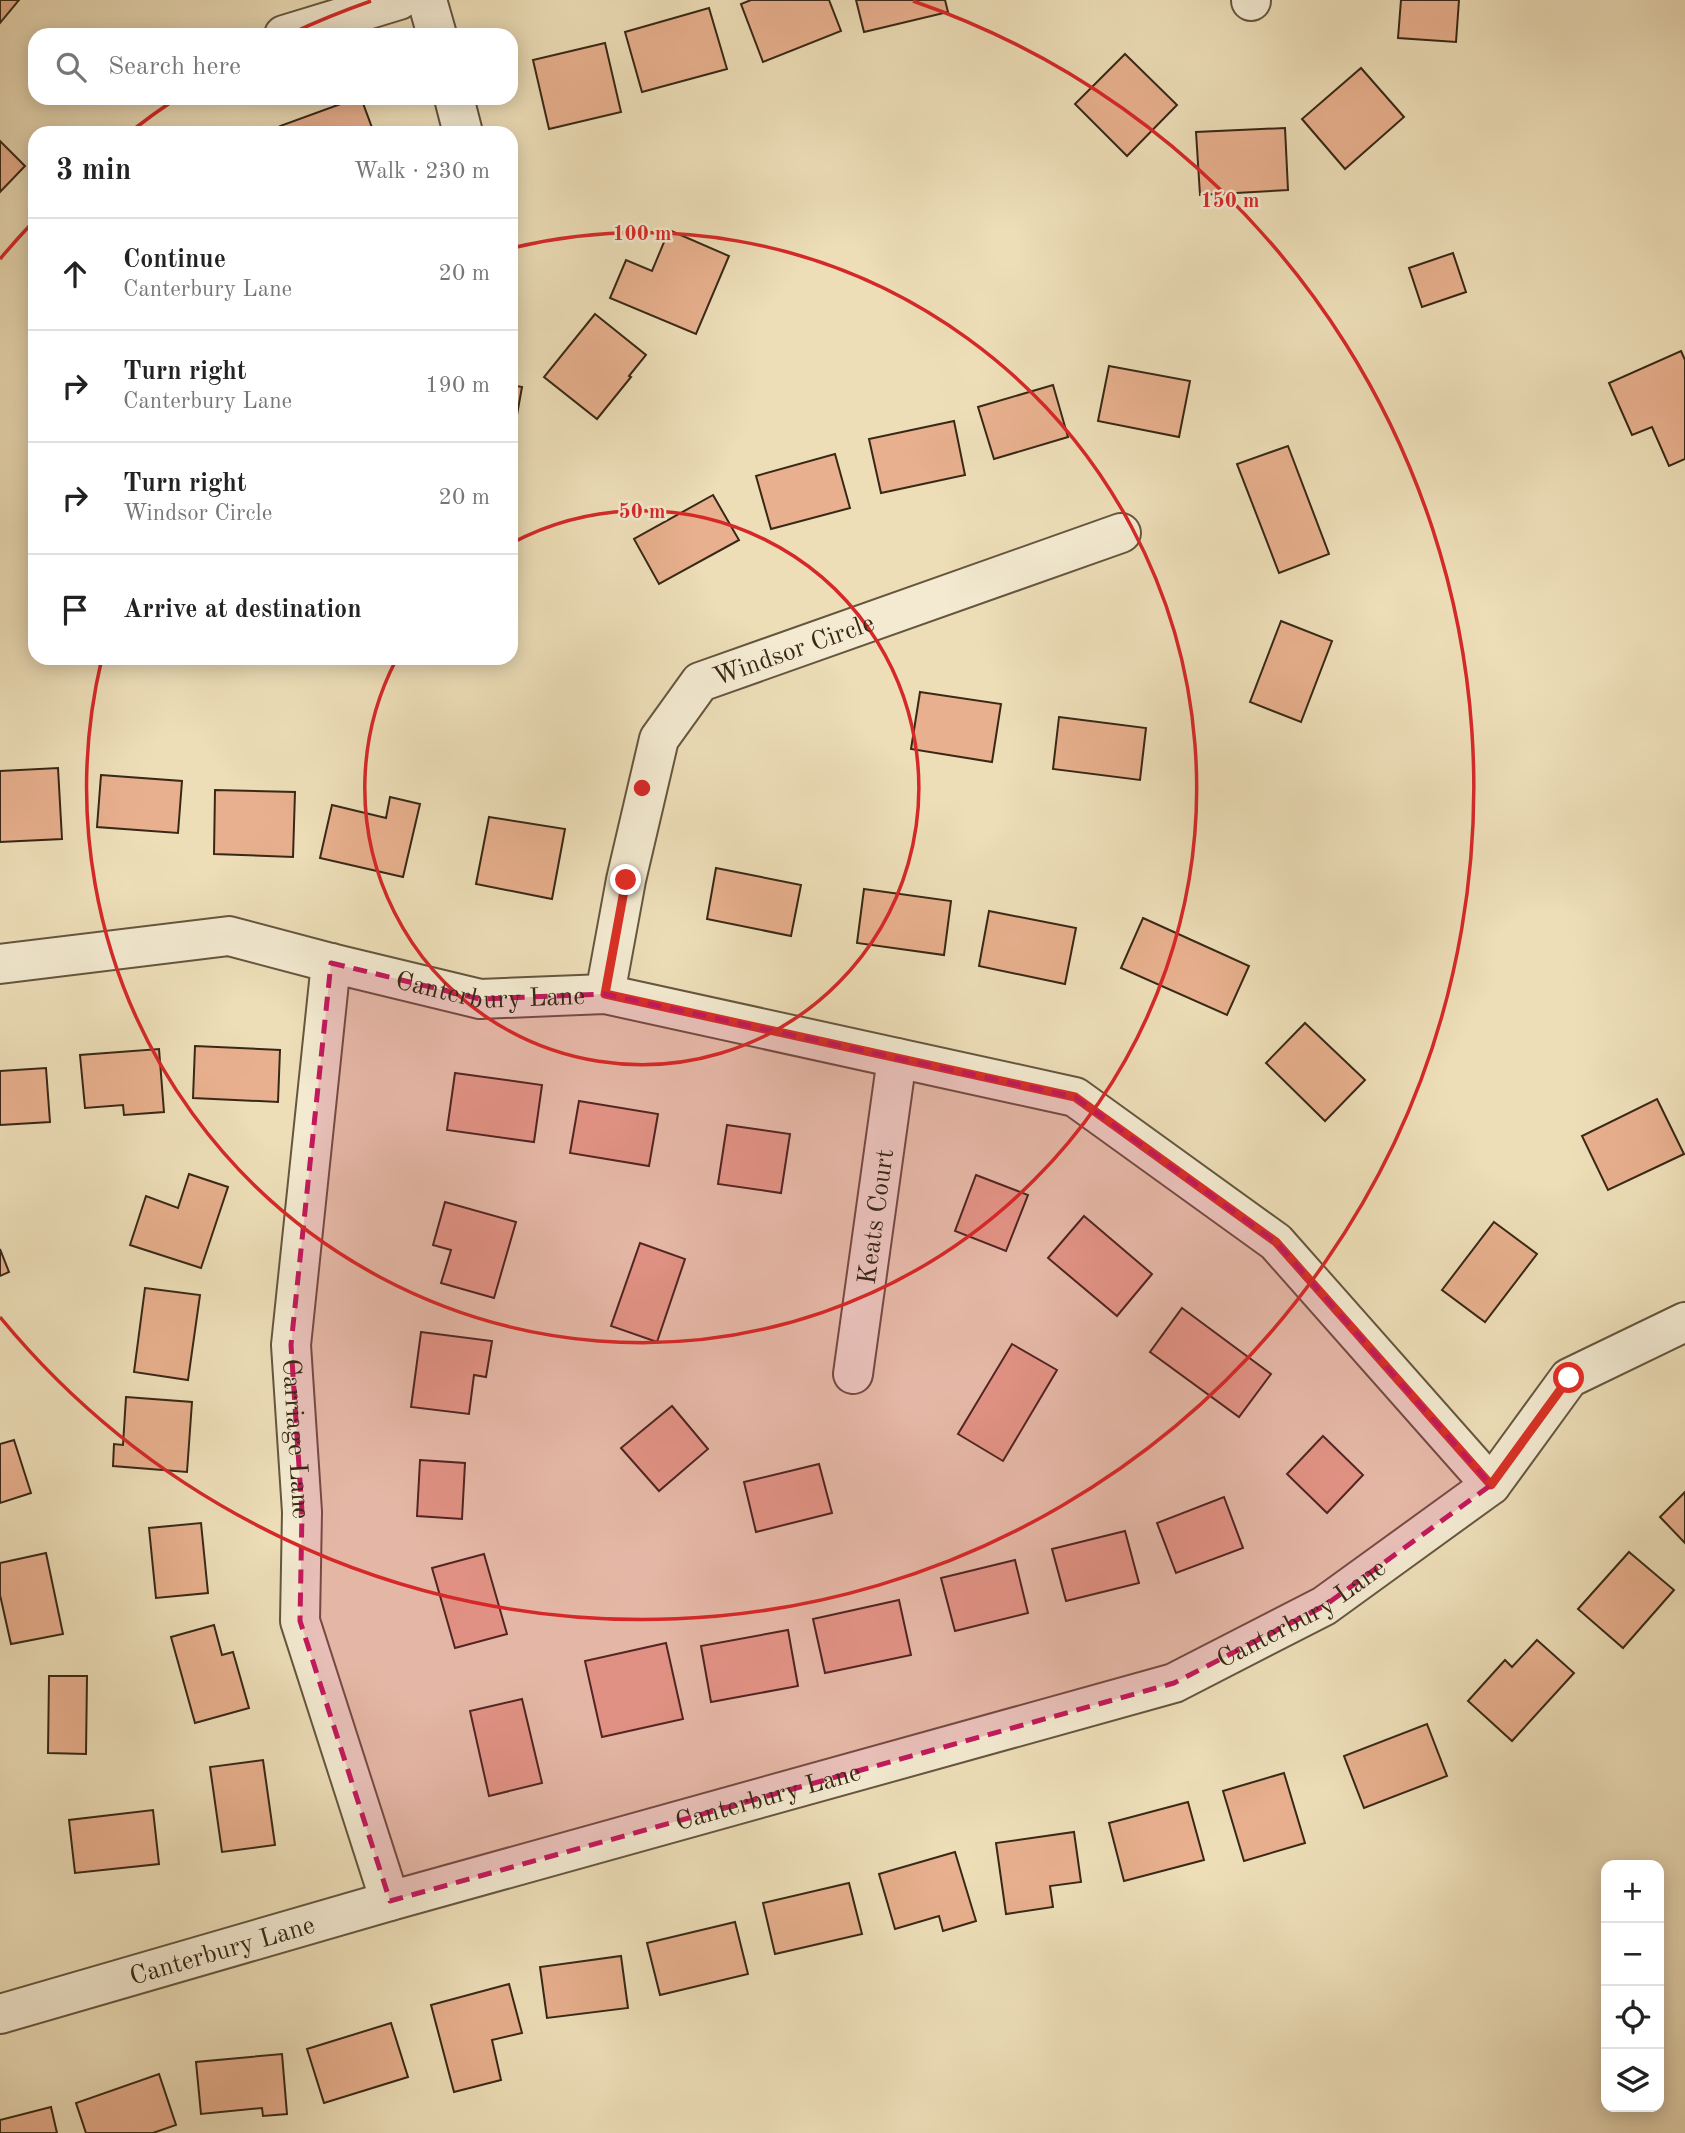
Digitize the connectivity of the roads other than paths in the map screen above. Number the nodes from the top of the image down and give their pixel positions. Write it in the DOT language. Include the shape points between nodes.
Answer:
graph roads {
  1 [pos="399,0"];
  2 [pos="427,0"];
  3 [pos="307,28"];
  4 [pos="435,28"];
  5 [pos="456,105"];
  6 [pos="461,126"];
  7 [pos="1121,533"];
  8 [pos="331,963"];
  9 [pos="0,964"];
  10 [pos="605,994"];
  11 [pos="897,1058"];
  12 [pos="1685,1322"];
  13 [pos="853,1374"];
  14 [pos="1491,1485"];
  15 [pos="390,1901"];
  16 [pos="0,2014"];
  1 -- 3 [label="street"];
  2 -- 4 [label="street"];
  5 -- 6 [label="street"];
  7 -- 10 [label="street, Windsor Circle" via="699,682 659,739"];
  8 -- 9 [label="street, Canterbury Lane" via="229,936"];
  8 -- 10 [label="street, Canterbury Lane" via="481,999"];
  8 -- 15 [label="street, Carriage Lane" via="291,1345 302,1512 300,1621"];
  10 -- 11 [label="street, Canterbury Lane"];
  11 -- 13 [label="street, Keats Court"];
  11 -- 14 [label="street, Canterbury Lane" via="1075,1097 1098,1113 1276,1242"];
  12 -- 14 [label="street, Canterbury Lane" via="1569,1378"];
  14 -- 15 [label="street, Canterbury Lane" via="1324,1606 1174,1683"];
  15 -- 16 [label="street, Canterbury Lane"];
}
